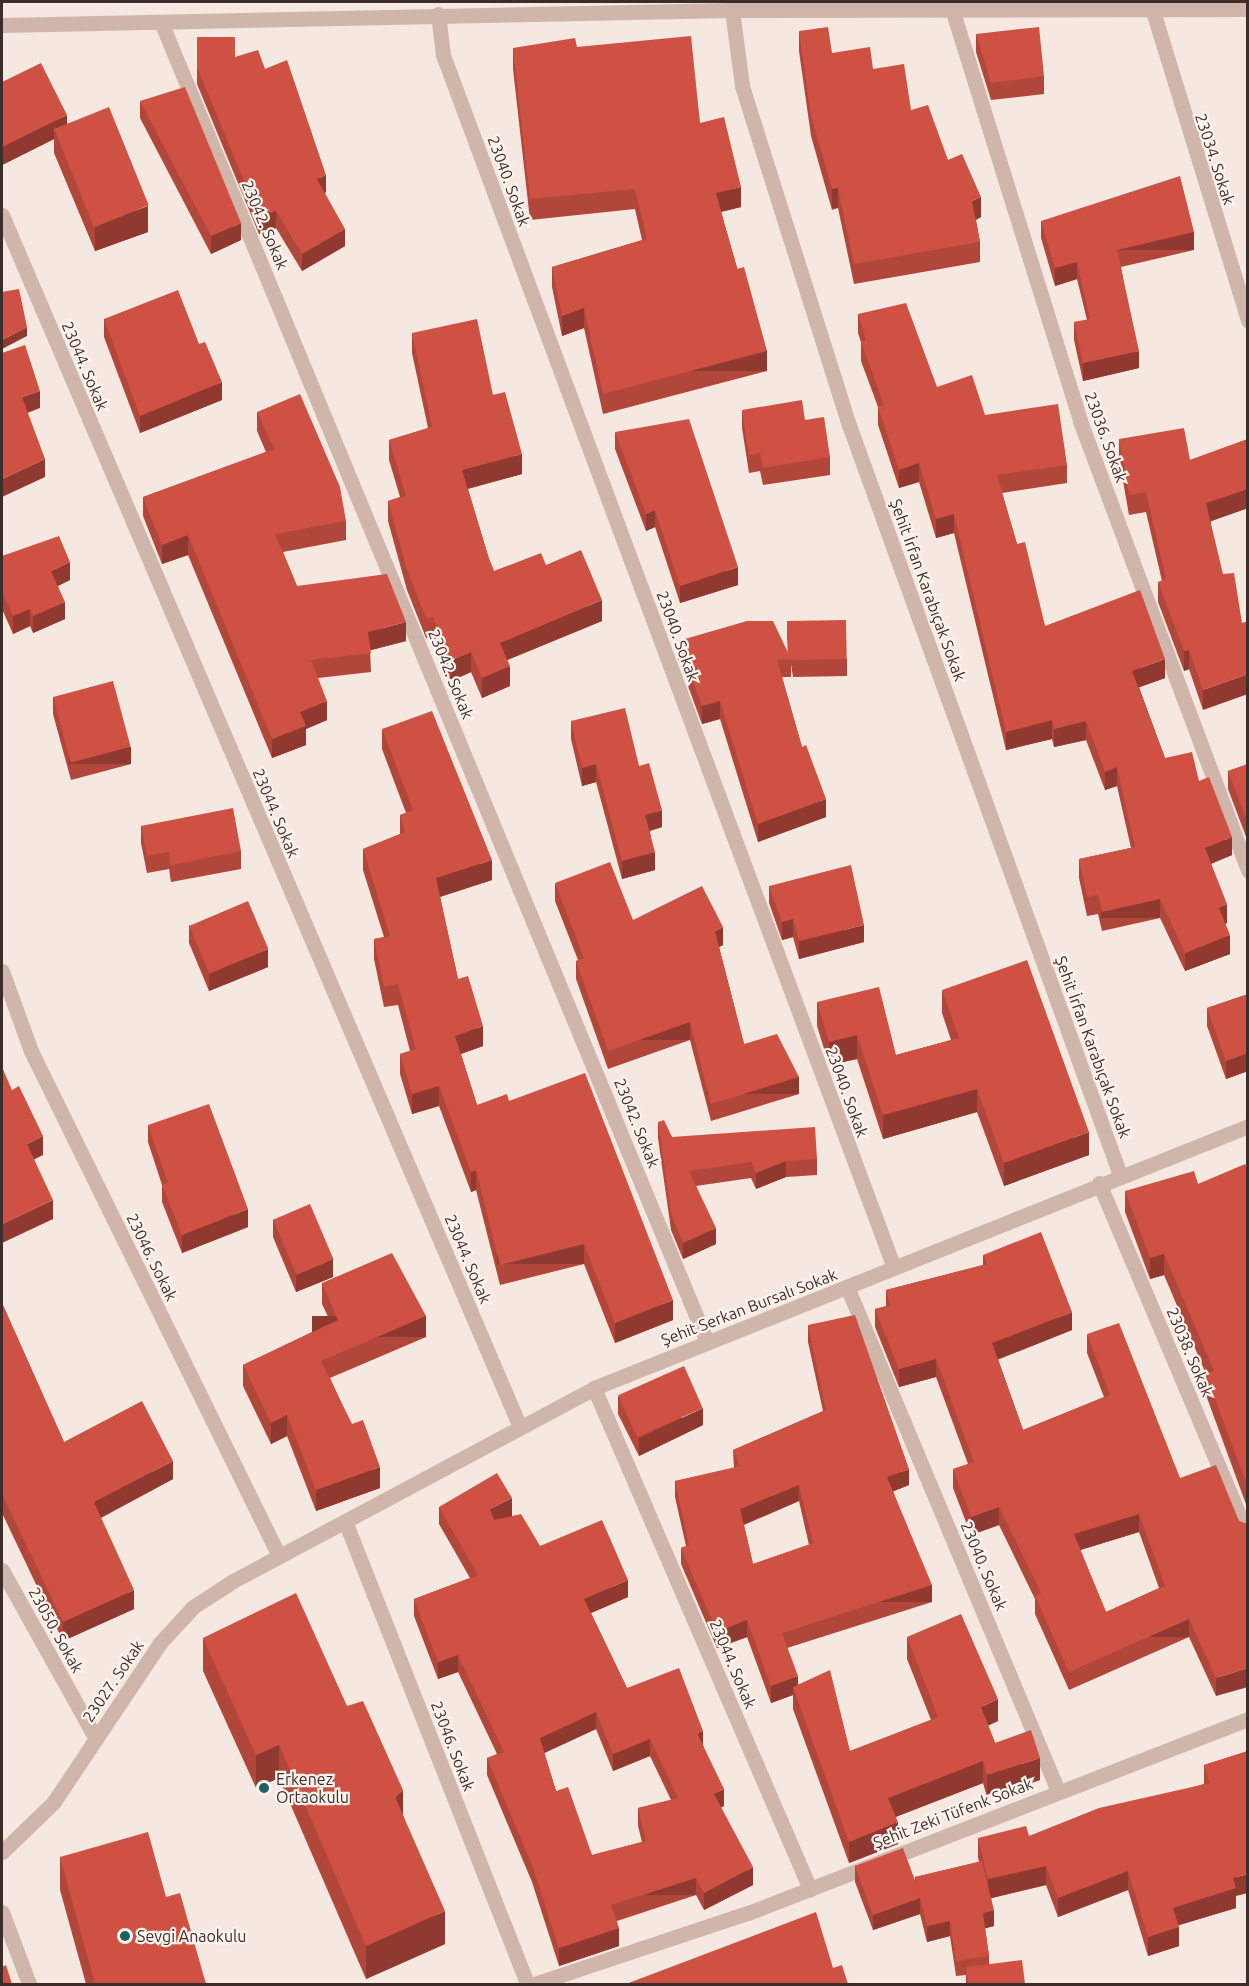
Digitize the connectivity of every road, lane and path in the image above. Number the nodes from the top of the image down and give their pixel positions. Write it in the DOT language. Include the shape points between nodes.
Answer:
graph roads {
  1 [pos="1152,8"];
  2 [pos="952,9"];
  3 [pos="1248,9"];
  4 [pos="732,10"];
  5 [pos="438,14"];
  6 [pos="161,21"];
  7 [pos="2,25"];
  8 [pos="2,215"];
  9 [pos="1248,321"];
  10 [pos="1248,871"];
  11 [pos="2,971"];
  12 [pos="1248,1126"];
  13 [pos="1120,1175"];
  14 [pos="1099,1183"];
  15 [pos="894,1268"];
  16 [pos="848,1289"];
  17 [pos="707,1342"];
  18 [pos="594,1388"];
  19 [pos="519,1425"];
  20 [pos="345,1521"];
  21 [pos="1248,1535"];
  22 [pos="279,1556"];
  23 [pos="2,1570"];
  24 [pos="1248,1719"];
  25 [pos="96,1740"];
  26 [pos="1058,1791"];
  27 [pos="2,1852"];
  28 [pos="810,1889"];
  29 [pos="2,1912"];
  30 [pos="29,1984"];
  31 [pos="527,1984"];
  32 [pos="534,1984"];
  1 -- 2 [label="street"];
  1 -- 3 [label="street"];
  1 -- 9 [label="street, 23034. Sokak"];
  2 -- 4 [label="street"];
  2 -- 10 [label="street, 23036. Sokak" via="1080,421"];
  4 -- 5 [label="street"];
  4 -- 13 [label="street, Şehit İrfan Karabıçak Sokak" via="742,86 849,425"];
  5 -- 6 [label="street"];
  5 -- 15 [label="street, 23040. Sokak" via="443,55"];
  6 -- 7 [label="street"];
  6 -- 17 [label="street, 23042. Sokak"];
  8 -- 19 [label="street, 23044. Sokak"];
  11 -- 22 [label="street, 23046. Sokak" via="31,1052"];
  12 -- 13 [label="street, Şehit Serkan Bursalı Sokak"];
  13 -- 14 [label="street, Şehit Serkan Bursalı Sokak"];
  14 -- 15 [label="street, Şehit Serkan Bursalı Sokak"];
  14 -- 21 [label="street, 23038. Sokak"];
  15 -- 16 [label="street, Şehit Serkan Bursalı Sokak"];
  16 -- 17 [label="street, Şehit Serkan Bursalı Sokak"];
  16 -- 26 [label="street, 23040. Sokak"];
  17 -- 18 [label="street, Şehit Serkan Bursalı Sokak"];
  18 -- 19 [label="street, Şehit Serkan Bursalı Sokak"];
  18 -- 28 [label="street, 23044. Sokak"];
  19 -- 20 [label="street, Şehit Serkan Bursalı Sokak"];
  20 -- 22 [label="street, Şehit Serkan Bursalı Sokak"];
  20 -- 31 [label="street, 23046. Sokak"];
  22 -- 25 [label="street, 23027. Sokak" via="193,1607 160,1643"];
  23 -- 25 [label="street, 23050. Sokak"];
  24 -- 26 [label="street, Şehit Zeki Tüfenk Sokak"];
  25 -- 27 [label="street, 23027. Sokak" via="53,1803"];
  26 -- 28 [label="street, Şehit Zeki Tüfenk Sokak"];
  28 -- 32 [label="street, Şehit Zeki Tüfenk Sokak"];
  29 -- 30 [label="street"];
}
